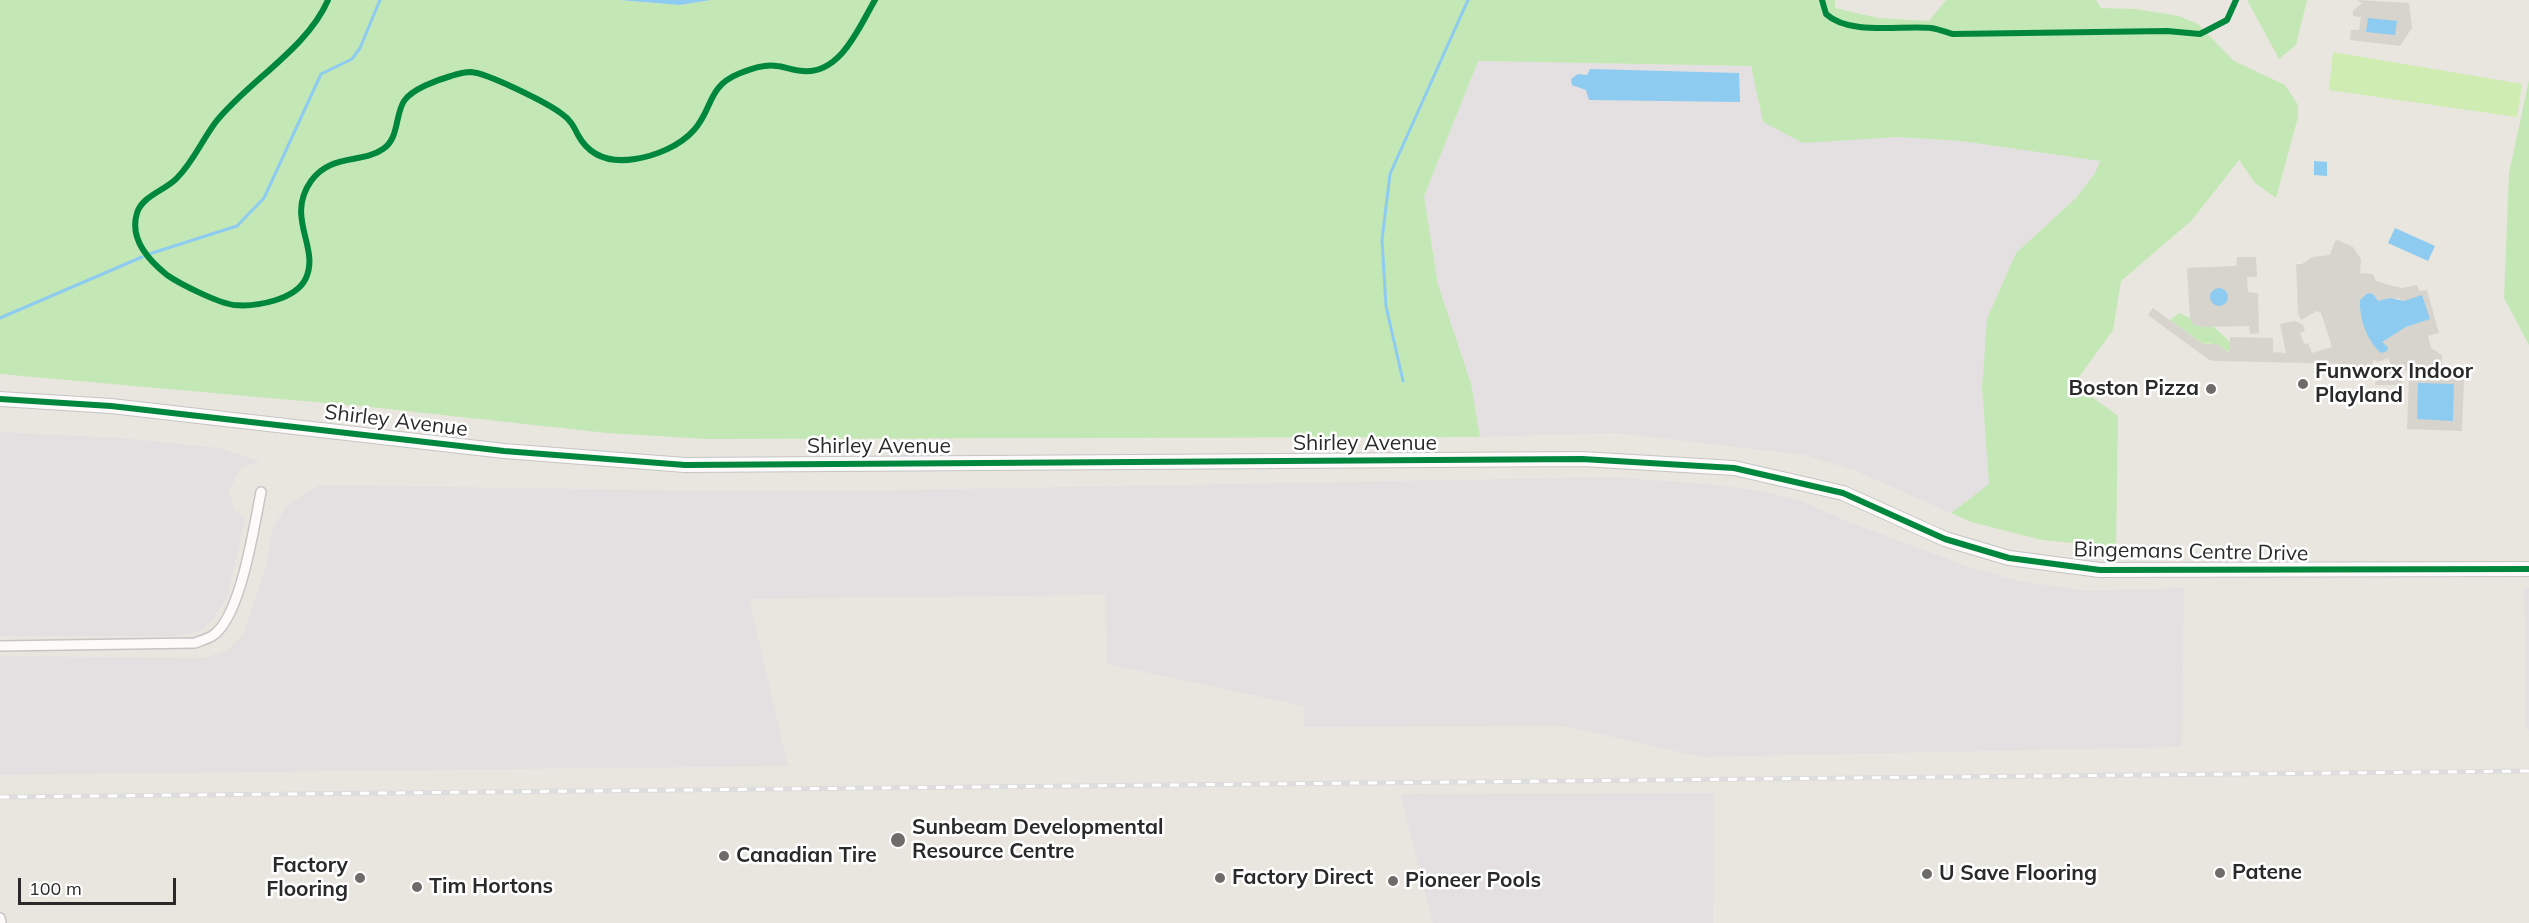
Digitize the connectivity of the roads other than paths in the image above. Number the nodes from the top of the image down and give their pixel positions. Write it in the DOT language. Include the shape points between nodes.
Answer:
graph roads {
  1 [pos="0,399"];
  2 [pos="1760,473"];
  3 [pos="261,492"];
  4 [pos="2529,569"];
  5 [pos="0,646"];
  6 [pos="0,918"];
  7 [pos="1,923"];
  1 -- 2 [label="main road, Shirley Avenue" via="111,406 504,451 685,465 1582,459"];
  2 -- 4 [label="main road, Bingemans Centre Drive" via="1843,493 1945,539 2008,558 2100,570"];
  3 -- 5 [label="street" via="239,591 229,617 214,635 195,643"];
  6 -- 7 [label="street"];
}
